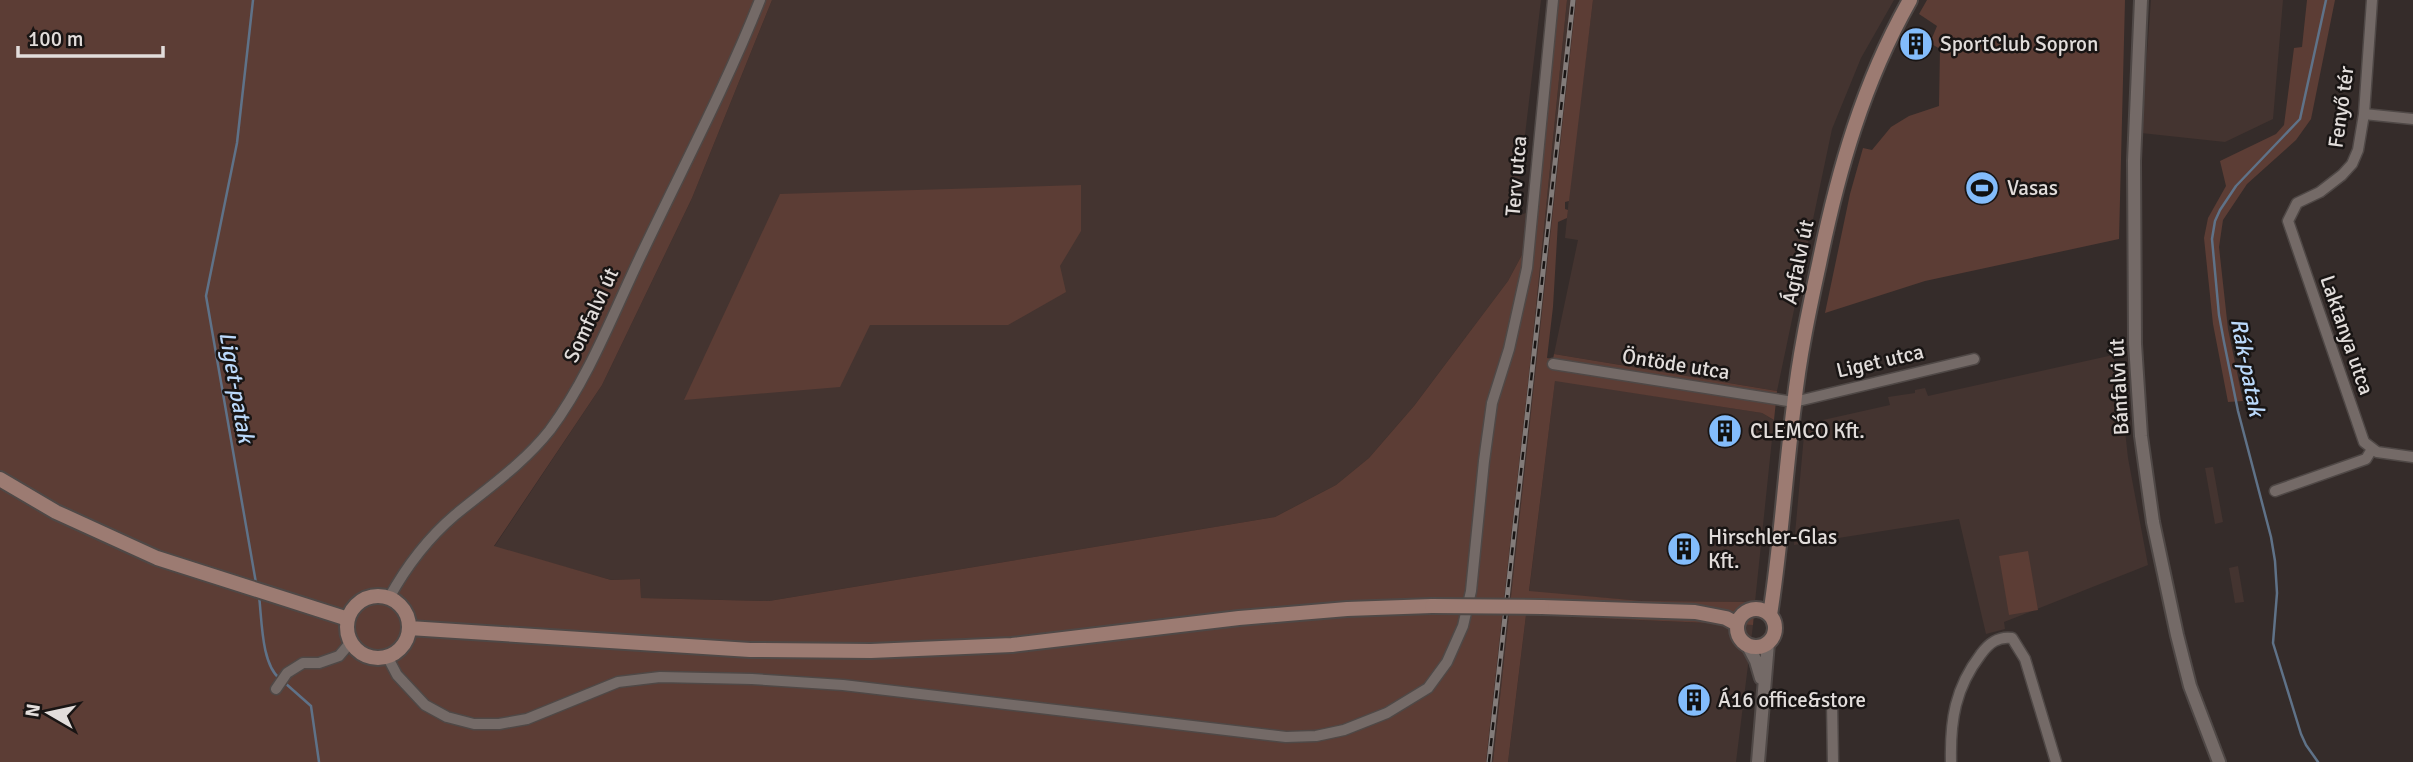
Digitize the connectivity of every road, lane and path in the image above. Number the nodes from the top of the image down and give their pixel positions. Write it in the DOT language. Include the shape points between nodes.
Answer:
graph roads {
  1 [pos="760,0"];
  2 [pos="1553,0"];
  3 [pos="1910,0"];
  4 [pos="2141,0"];
  5 [pos="2372,0"];
  6 [pos="2364,114"];
  7 [pos="2413,119"];
  8 [pos="2291,230"];
  9 [pos="1974,359"];
  10 [pos="1553,364"];
  11 [pos="1794,401"];
  12 [pos="2372,449"];
  13 [pos="2413,457"];
  14 [pos="0,479"];
  15 [pos="2275,491"];
  16 [pos="389,598"];
  17 [pos="1764,612"];
  18 [pos="1735,618"];
  19 [pos="348,619"];
  20 [pos="409,628"];
  21 [pos="350,643"];
  22 [pos="1768,643"];
  23 [pos="1748,646"];
  24 [pos="387,656"];
  25 [pos="280,683"];
  26 [pos="1764,689"];
  27 [pos="1832,702"];
  28 [pos="1758,762"];
  29 [pos="1833,762"];
  30 [pos="1951,762"];
  31 [pos="2056,762"];
  32 [pos="2219,762"];
  1 -- 16 [label="street, Somfalvi út" via="723,89 567,404 525,458 453,517 414,558"];
  2 -- 24 [label="street, Terv utca" via="1527,268 1492,403 1463,626 1447,662 1428,688 1387,713 1344,730 1286,737 843,685 660,677 618,682 527,719 474,724 425,705 397,675"];
  3 -- 11 [label="main road, Ágfalvi út" via="1861,104 1839,177"];
  4 -- 32 [label="street, Bánfalvi út" via="2134,161 2135,344 2141,436 2153,522 2177,635"];
  5 -- 6 [label="street, Fenyő tér"];
  6 -- 7 [label="street"];
  6 -- 8 [label="street, Fenyő tér" via="2352,164 2320,192 2297,203 2288,221"];
  8 -- 12 [label="street, Laktanya utca" via="2364,442"];
  9 -- 11 [label="street, Liget utca"];
  10 -- 11 [label="street, Öntöde utca"];
  11 -- 17 [label="main road, Ágfalvi út" via="1778,547"];
  12 -- 13 [label="street"];
  12 -- 15 [label="street" via="2365,459"];
  14 -- 19 [label="main road" via="56,512 158,558"];
  16 -- 19 [label="main road" via="364,599"];
  16 -- 20 [label="main road" via="404,610"];
  17 -- 18 [label="main road" via="1751,609"];
  17 -- 22 [label="main road" via="1774,622"];
  18 -- 20 [label="main road, bridge" via="1695,612 1542,607 1347,609 1012,645 872,651 750,650"];
  18 -- 23 [label="main road" via="1739,637"];
  19 -- 21 [label="main road"];
  20 -- 24 [label="main road" via="402,646"];
  21 -- 24 [label="main road" via="370,657"];
  21 -- 25 [label="street" via="339,656 303,663"];
  22 -- 23 [label="main road"];
  22 -- 26 [label="street"];
  23 -- 26 [label="street"];
  26 -- 28 [label="street"];
  27 -- 29 [label="street"];
  30 -- 31 [label="street" via="1952,726 1964,678 1999,638 2012,638 2025,659"];
}
